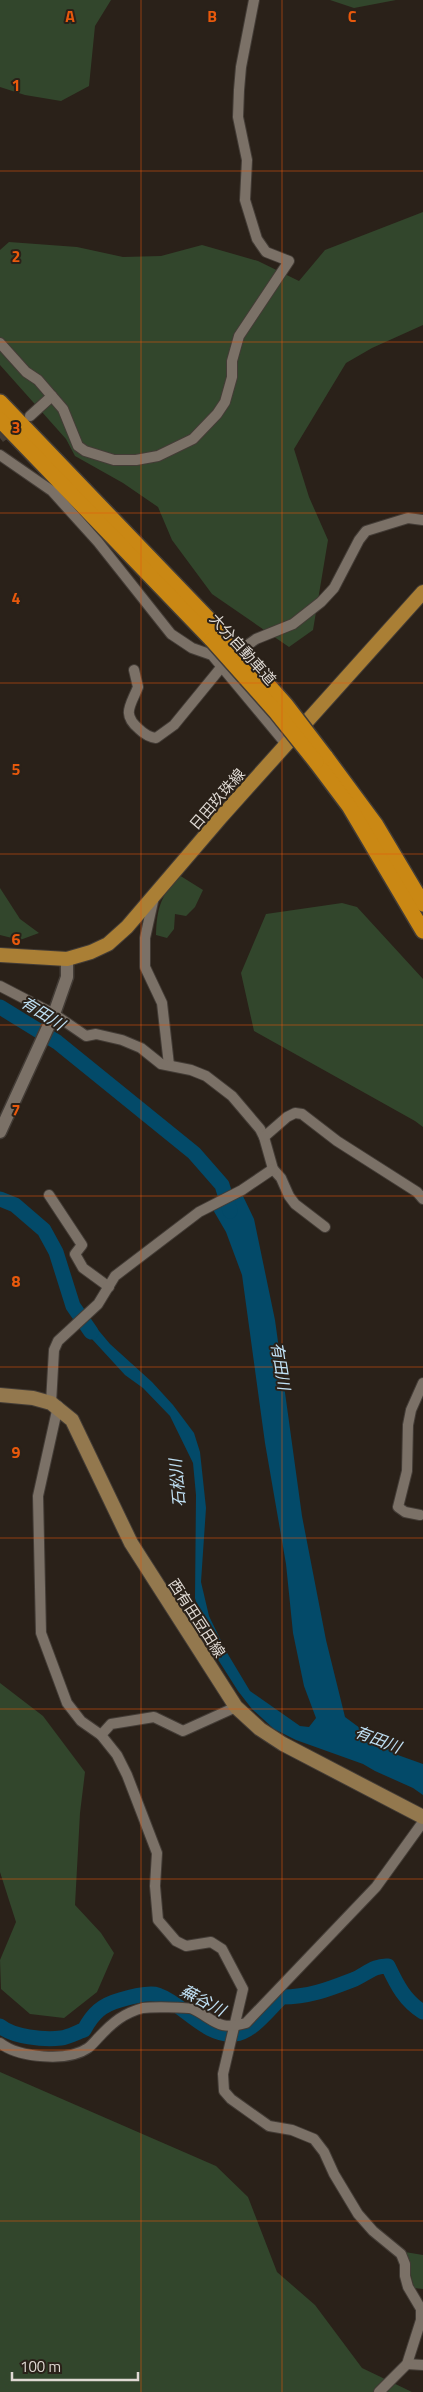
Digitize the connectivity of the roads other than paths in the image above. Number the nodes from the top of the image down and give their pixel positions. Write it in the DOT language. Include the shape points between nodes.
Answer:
graph roads {
  1 [pos="254,0"];
  2 [pos="0,342"];
  3 [pos="52,396"];
  4 [pos="0,402"];
  5 [pos="30,416"];
  6 [pos="0,420"];
  7 [pos="0,455"];
  8 [pos="423,520"];
  9 [pos="423,592"];
  10 [pos="217,636"];
  11 [pos="222,666"];
  12 [pos="134,670"];
  13 [pos="286,744"];
  14 [pos="320,759"];
  15 [pos="155,894"];
  16 [pos="423,904"];
  17 [pos="423,931"];
  18 [pos="0,955"];
  19 [pos="67,959"];
  20 [pos="0,986"];
  21 [pos="54,1014"];
  22 [pos="170,1065"];
  23 [pos="0,1132"];
  24 [pos="264,1137"];
  25 [pos="273,1169"];
  26 [pos="48,1195"];
  27 [pos="423,1200"];
  28 [pos="324,1227"];
  29 [pos="109,1287"];
  30 [pos="423,1383"];
  31 [pos="0,1394"];
  32 [pos="54,1404"];
  33 [pos="420,1515"];
  34 [pos="236,1707"];
  35 [pos="101,1735"];
  36 [pos="423,1817"];
  37 [pos="423,1822"];
  38 [pos="234,2031"];
  39 [pos="0,2044"];
  40 [pos="422,2309"];
  41 [pos="407,2364"];
  42 [pos="423,2364"];
  43 [pos="380,2392"];
  1 -- 3 [label="street" via="239,90 238,117 247,160 245,200 256,238 266,252 289,261 239,336 225,402 193,439 178,448 147,459 114,460 78,446 63,409"];
  2 -- 3 [label="street"];
  3 -- 5 [label="street"];
  4 -- 10 [label="highway, 大分自動車道"];
  6 -- 10 [label="highway, 大分自動車道"];
  7 -- 11 [label="street" via="52,491 98,542 171,634 192,648 212,655"];
  8 -- 11 [label="street" via="408,518 366,531 334,588 321,602 293,624 256,639"];
  9 -- 13 [label="main road, 日田玖珠線"];
  10 -- 14 [label="highway, 大分自動車道, bridge" via="276,712"];
  11 -- 12 [label="street" via="174,725 156,738 143,733 129,716 138,687"];
  11 -- 13 [label="street"];
  13 -- 15 [label="main road, 日田玖珠線"];
  14 -- 16 [label="highway, 大分自動車道" via="376,825"];
  14 -- 17 [label="highway, 大分自動車道"];
  15 -- 19 [label="main road, 日田玖珠線" via="128,927 108,944"];
  15 -- 22 [label="street" via="145,938 145,968 162,1002"];
  18 -- 19 [label="main road, 日田玖珠線"];
  19 -- 21 [label="street" via="67,977"];
  20 -- 21 [label="street"];
  21 -- 22 [label="street" via="86,1036 96,1034 122,1040 141,1048 161,1064"];
  21 -- 23 [label="street"];
  22 -- 24 [label="street" via="206,1076 232,1096"];
  24 -- 25 [label="street"];
  24 -- 27 [label="street" via="288,1116 302,1114 337,1141 417,1192"];
  25 -- 28 [label="street" via="296,1204"];
  25 -- 29 [label="street" via="242,1190 199,1212 115,1276"];
  26 -- 29 [label="street" via="82,1245 75,1254 83,1268"];
  29 -- 32 [label="street" via="90,1313 58,1341 54,1350"];
  30 -- 33 [label="street" via="411,1410 407,1472 398,1507"];
  31 -- 32 [label="main road"];
  32 -- 34 [label="main road, 西有田豆田線" via="72,1420 121,1524 146,1568"];
  32 -- 35 [label="street" via="38,1496 41,1633 67,1703 81,1721"];
  34 -- 35 [label="street" via="183,1731 154,1717 111,1724"];
  34 -- 36 [label="main road, 西有田豆田線" via="283,1744"];
  35 -- 38 [label="street" via="117,1755 127,1775 157,1853 154,1886 158,1920 176,1941 186,1946 211,1942 222,1949 243,1990"];
  37 -- 38 [label="street" via="376,1887 246,2023"];
  38 -- 39 [label="street" via="192,2009 159,2006 126,2013 89,2048 62,2056 22,2054"];
  38 -- 40 [label="street" via="222,2074 224,2091 269,2126 292,2130 314,2139 358,2214 401,2254 408,2286"];
  40 -- 41 [label="street" via="422,2320"];
  41 -- 42 [label="street"];
  41 -- 43 [label="street"];
}
